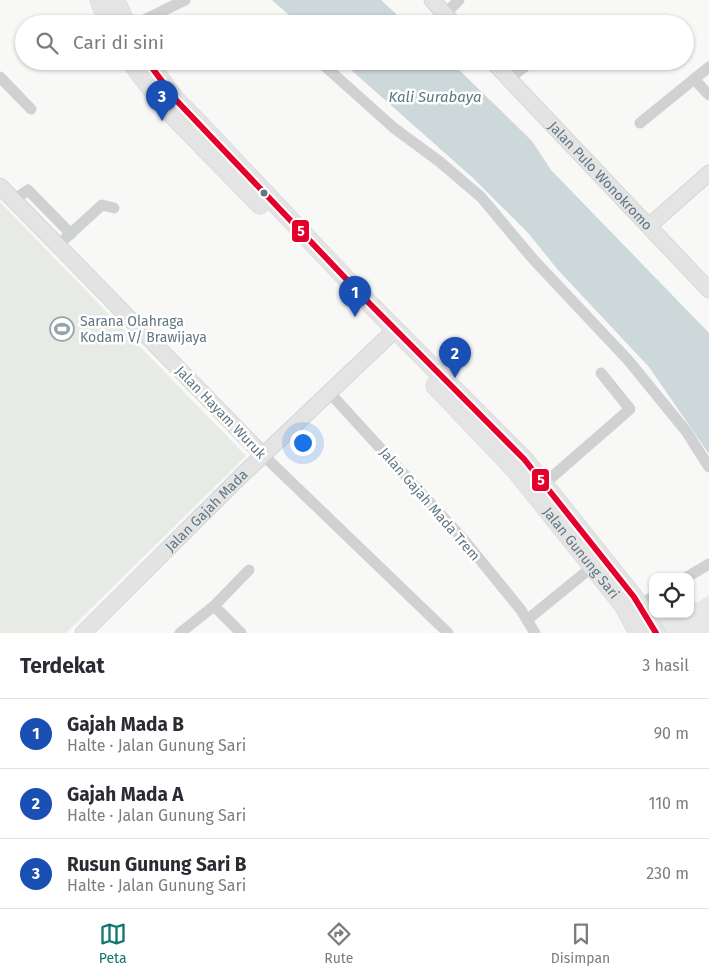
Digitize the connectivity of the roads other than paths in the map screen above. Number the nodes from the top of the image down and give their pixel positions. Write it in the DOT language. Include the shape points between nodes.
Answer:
graph roads {
  1 [pos="99,0"];
  2 [pos="116,0"];
  3 [pos="185,0"];
  4 [pos="432,0"];
  5 [pos="459,0"];
  6 [pos="105,15"];
  7 [pos="122,15"];
  8 [pos="154,15"];
  9 [pos="445,15"];
  10 [pos="451,15"];
  11 [pos="709,67"];
  12 [pos="137,70"];
  13 [pos="154,70"];
  14 [pos="329,70"];
  15 [pos="500,70"];
  16 [pos="520,70"];
  17 [pos="0,77"];
  18 [pos="509,79"];
  19 [pos="694,79"];
  20 [pos="709,95"];
  21 [pos="31,109"];
  22 [pos="640,123"];
  23 [pos="196,130"];
  24 [pos="709,173"];
  25 [pos="0,186"];
  26 [pos="14,200"];
  27 [pos="114,208"];
  28 [pos="649,226"];
  29 [pos="71,234"];
  30 [pos="58,245"];
  31 [pos="709,290"];
  32 [pos="392,332"];
  33 [pos="601,373"];
  34 [pos="329,392"];
  35 [pos="263,455"];
  36 [pos="709,467"];
  37 [pos="544,484"];
  38 [pos="709,564"];
  39 [pos="592,567"];
  40 [pos="249,570"];
  41 [pos="694,573"];
  42 [pos="646,601"];
  43 [pos="214,606"];
  44 [pos="527,620"];
  45 [pos="83,633"];
  46 [pos="180,633"];
  47 [pos="241,633"];
  48 [pos="448,633"];
  49 [pos="535,633"];
  50 [pos="638,633"];
  51 [pos="656,633"];
  1 -- 6 [label="main road"];
  2 -- 7 [label="main road"];
  3 -- 8 [label="street"];
  4 -- 9 [label="street"];
  5 -- 10 [label="street"];
  11 -- 19 [label="street"];
  12 -- 23 [label="main road, Jalan Gunung Sari" via="166,109"];
  13 -- 23 [label="main road, Jalan Gunung Sari"];
  14 -- 36 [label="street" via="394,128 482,198 533,259 628,360 686,431"];
  15 -- 18 [label="street, Jalan Pulo Wonokromo"];
  16 -- 18 [label="street"];
  17 -- 21 [label="street"];
  18 -- 28 [label="street, Jalan Pulo Wonokromo"];
  19 -- 20 [label="street"];
  19 -- 22 [label="street"];
  23 -- 32 [label="main road, Jalan Gunung Sari"];
  24 -- 28 [label="street"];
  25 -- 26 [label="street, Jalan Hayam Wuruk"];
  26 -- 29 [label="street" via="28,190"];
  26 -- 30 [label="street, Jalan Hayam Wuruk"];
  27 -- 29 [label="street" via="102,205"];
  28 -- 31 [label="street, Jalan Pulo Wonokromo"];
  29 -- 30 [label="street"];
  30 -- 35 [label="street, Jalan Hayam Wuruk"];
  32 -- 34 [label="street, Jalan Gajah Mada"];
  32 -- 37 [label="main road, Jalan Gunung Sari" via="524,459"];
  32 -- 39 [label="main road, Jalan Gunung Sari" via="515,470"];
  33 -- 37 [label="street" via="630,409"];
  34 -- 35 [label="street, Jalan Gajah Mada"];
  34 -- 44 [label="street, Jalan Gajah Mada Trem" via="464,540"];
  35 -- 45 [label="street, Jalan Gajah Mada"];
  35 -- 48 [label="street, Jalan Hayam Wuruk"];
  37 -- 42 [label="main road, Jalan Gunung Sari"];
  38 -- 41 [label="street"];
  39 -- 44 [label="street"];
  39 -- 50 [label="main road, Jalan Gunung Sari" via="623,605"];
  40 -- 43 [label="street"];
  42 -- 51 [label="main road, Jalan Gunung Sari"];
  43 -- 46 [label="street"];
  43 -- 47 [label="street"];
  44 -- 49 [label="street, Jalan Gajah Mada Trem"];
}
